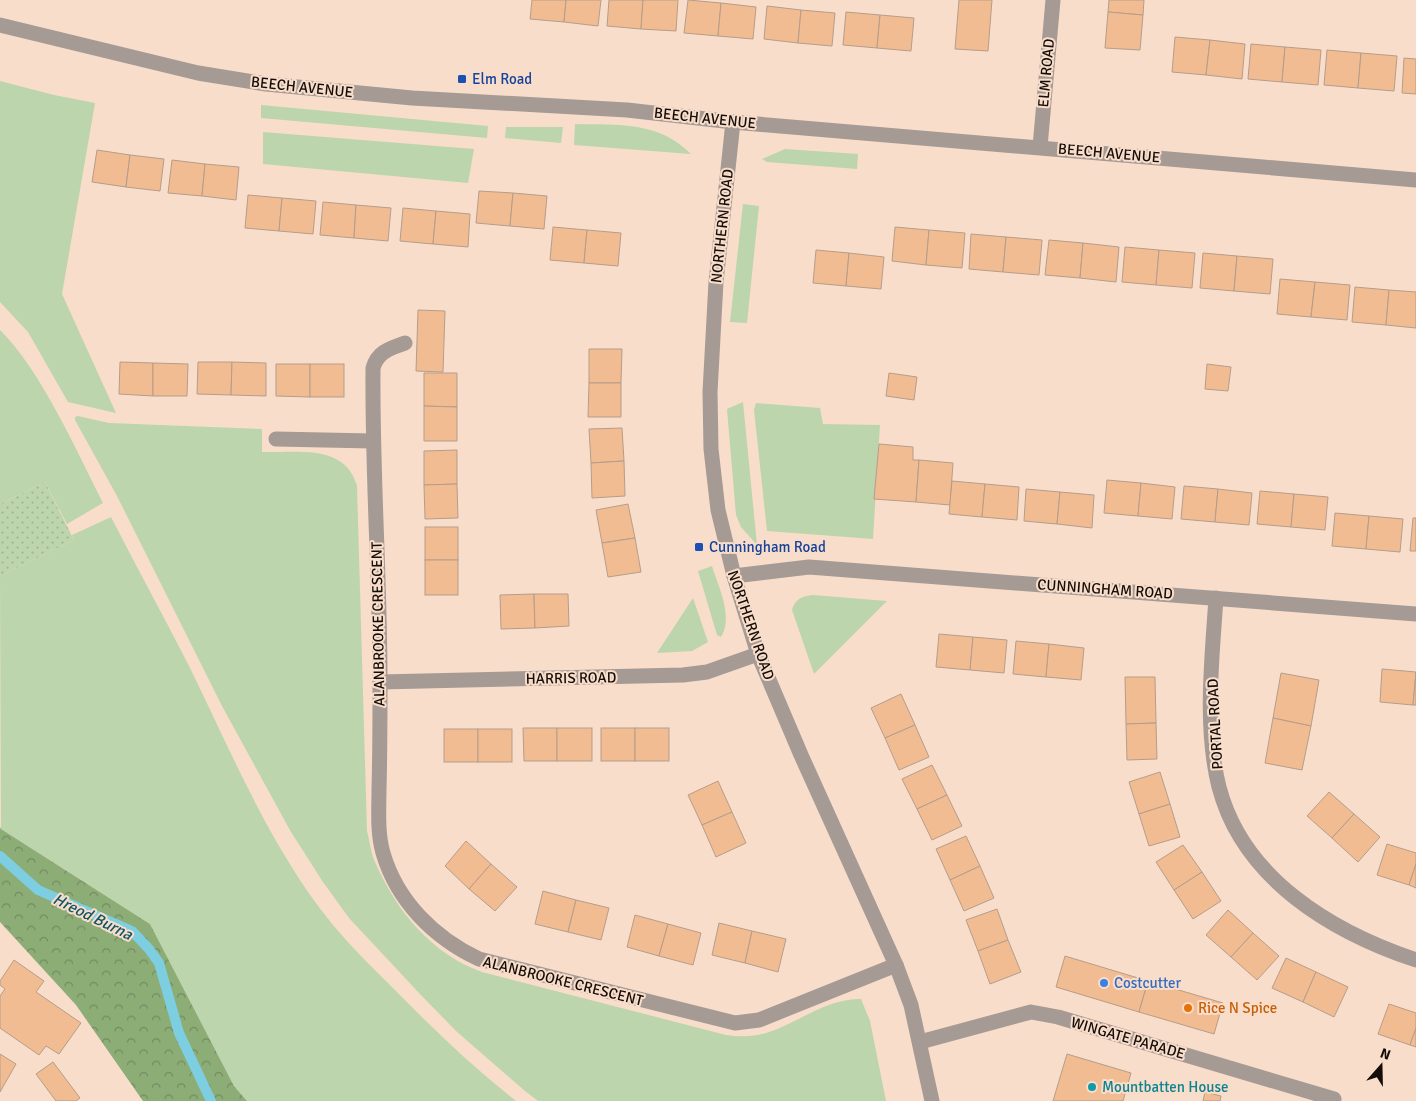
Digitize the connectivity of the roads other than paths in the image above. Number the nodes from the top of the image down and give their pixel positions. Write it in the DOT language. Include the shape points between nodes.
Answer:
graph roads {
  1 [pos="1052,0"];
  2 [pos="0,25"];
  3 [pos="733,122"];
  4 [pos="1040,147"];
  5 [pos="1416,180"];
  6 [pos="405,343"];
  7 [pos="276,438"];
  8 [pos="372,440"];
  9 [pos="734,576"];
  10 [pos="1216,598"];
  11 [pos="1416,614"];
  12 [pos="758,654"];
  13 [pos="380,682"];
  14 [pos="1416,960"];
  15 [pos="896,965"];
  16 [pos="920,1042"];
  17 [pos="1334,1099"];
  18 [pos="932,1101"];
  1 -- 4 [label="street, ELM ROAD"];
  2 -- 3 [label="street, BEECH AVENUE" via="198,73 266,84 412,98 627,110"];
  3 -- 4 [label="street, BEECH AVENUE"];
  3 -- 9 [label="street, NORTHERN ROAD" via="716,282 710,420 718,510"];
  4 -- 5 [label="street, BEECH AVENUE"];
  6 -- 8 [label="street, ALANBROOKE CRESCENT" via="380,353 376,358 373,368"];
  7 -- 8 [label="street"];
  8 -- 13 [label="street, ALANBROOKE CRESCENT"];
  9 -- 10 [label="street, CUNNINGHAM ROAD" via="809,567"];
  9 -- 12 [label="street, NORTHERN ROAD"];
  10 -- 11 [label="street, CUNNINGHAM ROAD"];
  10 -- 14 [label="street, PORTAL ROAD" via="1211,710 1213,755 1220,788 1240,835 1273,879 1324,919 1349,934"];
  12 -- 13 [label="street, HARRIS ROAD" via="707,672 683,675"];
  12 -- 15 [label="street, NORTHERN ROAD"];
  13 -- 15 [label="street, ALANBROOKE CRESCENT" via="379,837 383,854 410,907 459,950 508,968 735,1023 759,1020"];
  15 -- 16 [label="street, NORTHERN ROAD"];
  16 -- 17 [label="street, WINGATE PARADE" via="1031,1012"];
  16 -- 18 [label="street, NORTHERN ROAD"];
}
